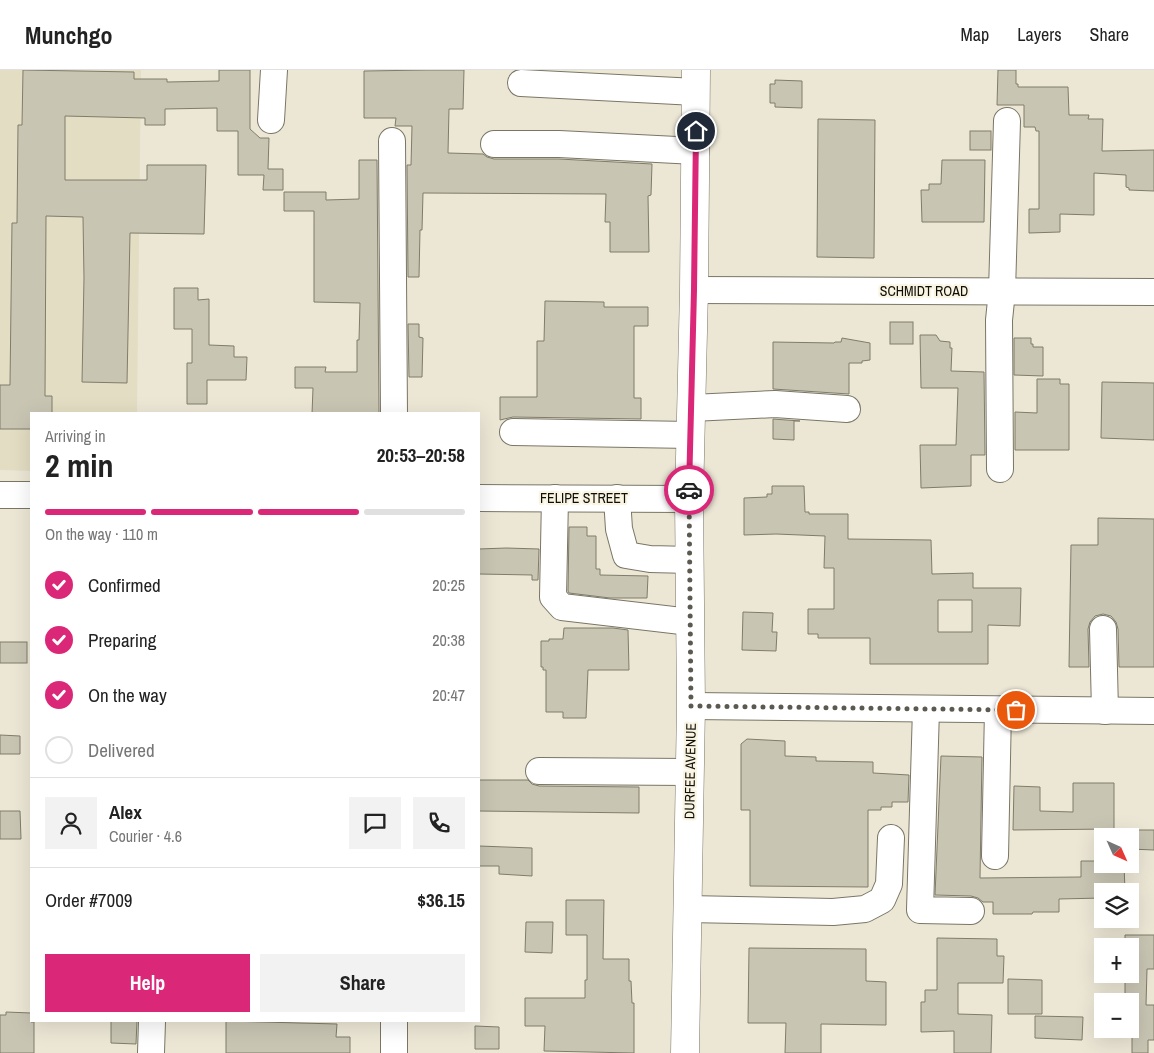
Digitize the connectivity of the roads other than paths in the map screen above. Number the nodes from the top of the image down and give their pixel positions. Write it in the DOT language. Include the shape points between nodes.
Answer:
graph roads {
  1 [pos="274,70"];
  2 [pos="696,81"];
  3 [pos="521,83"];
  4 [pos="271,120"];
  5 [pos="1007,121"];
  6 [pos="392,141"];
  7 [pos="494,144"];
  8 [pos="696,151"];
  9 [pos="694,290"];
  10 [pos="1002,292"];
  11 [pos="1154,292"];
  12 [pos="692,408"];
  13 [pos="847,409"];
  14 [pos="394,412"];
  15 [pos="512,432"];
  16 [pos="691,435"];
  17 [pos="1000,469"];
  18 [pos="0,495"];
  19 [pos="30,495"];
  20 [pos="480,498"];
  21 [pos="555,498"];
  22 [pos="617,498"];
  23 [pos="689,499"];
  24 [pos="690,560"];
  25 [pos="690,622"];
  26 [pos="1103,629"];
  27 [pos="691,706"];
  28 [pos="926,709"];
  29 [pos="998,710"];
  30 [pos="1105,711"];
  31 [pos="1154,711"];
  32 [pos="539,771"];
  33 [pos="690,772"];
  34 [pos="891,838"];
  35 [pos="995,856"];
  36 [pos="688,908"];
  37 [pos="971,911"];
  38 [pos="152,1022"];
  39 [pos="394,1022"];
  40 [pos="151,1053"];
  41 [pos="394,1053"];
  42 [pos="685,1053"];
  1 -- 4 [label="street"];
  2 -- 3 [label="street"];
  2 -- 8 [label="main road, DURFEE AVENUE"];
  5 -- 10 [label="street"];
  6 -- 14 [label="street"];
  7 -- 8 [label="street"];
  8 -- 9 [label="main road, DURFEE AVENUE"];
  9 -- 10 [label="street, SCHMIDT ROAD"];
  9 -- 12 [label="main road, DURFEE AVENUE"];
  10 -- 11 [label="street, SCHMIDT ROAD"];
  10 -- 17 [label="street" via="999,320"];
  12 -- 13 [label="street" via="775,404"];
  12 -- 16 [label="main road, DURFEE AVENUE"];
  15 -- 16 [label="street"];
  16 -- 23 [label="main road, DURFEE AVENUE"];
  18 -- 19 [label="street"];
  20 -- 21 [label="street, FELIPE STREET"];
  21 -- 22 [label="street, FELIPE STREET"];
  21 -- 25 [label="street" via="553,597 562,607"];
  22 -- 23 [label="street, FELIPE STREET"];
  22 -- 24 [label="street" via="619,529 626,555"];
  23 -- 24 [label="main road, DURFEE AVENUE"];
  24 -- 25 [label="main road, DURFEE AVENUE"];
  25 -- 27 [label="main road, DURFEE AVENUE"];
  26 -- 30 [label="street"];
  27 -- 28 [label="street"];
  27 -- 33 [label="main road, DURFEE AVENUE"];
  28 -- 29 [label="street"];
  28 -- 37 [label="street" via="920,910"];
  29 -- 30 [label="street"];
  29 -- 35 [label="street"];
  30 -- 31 [label="street"];
  32 -- 33 [label="street"];
  33 -- 36 [label="main road, DURFEE AVENUE"];
  34 -- 36 [label="street" via="889,884 882,900 865,909 832,912"];
  36 -- 42 [label="main road, DURFEE AVENUE"];
  38 -- 40 [label="street"];
  39 -- 41 [label="street"];
}
